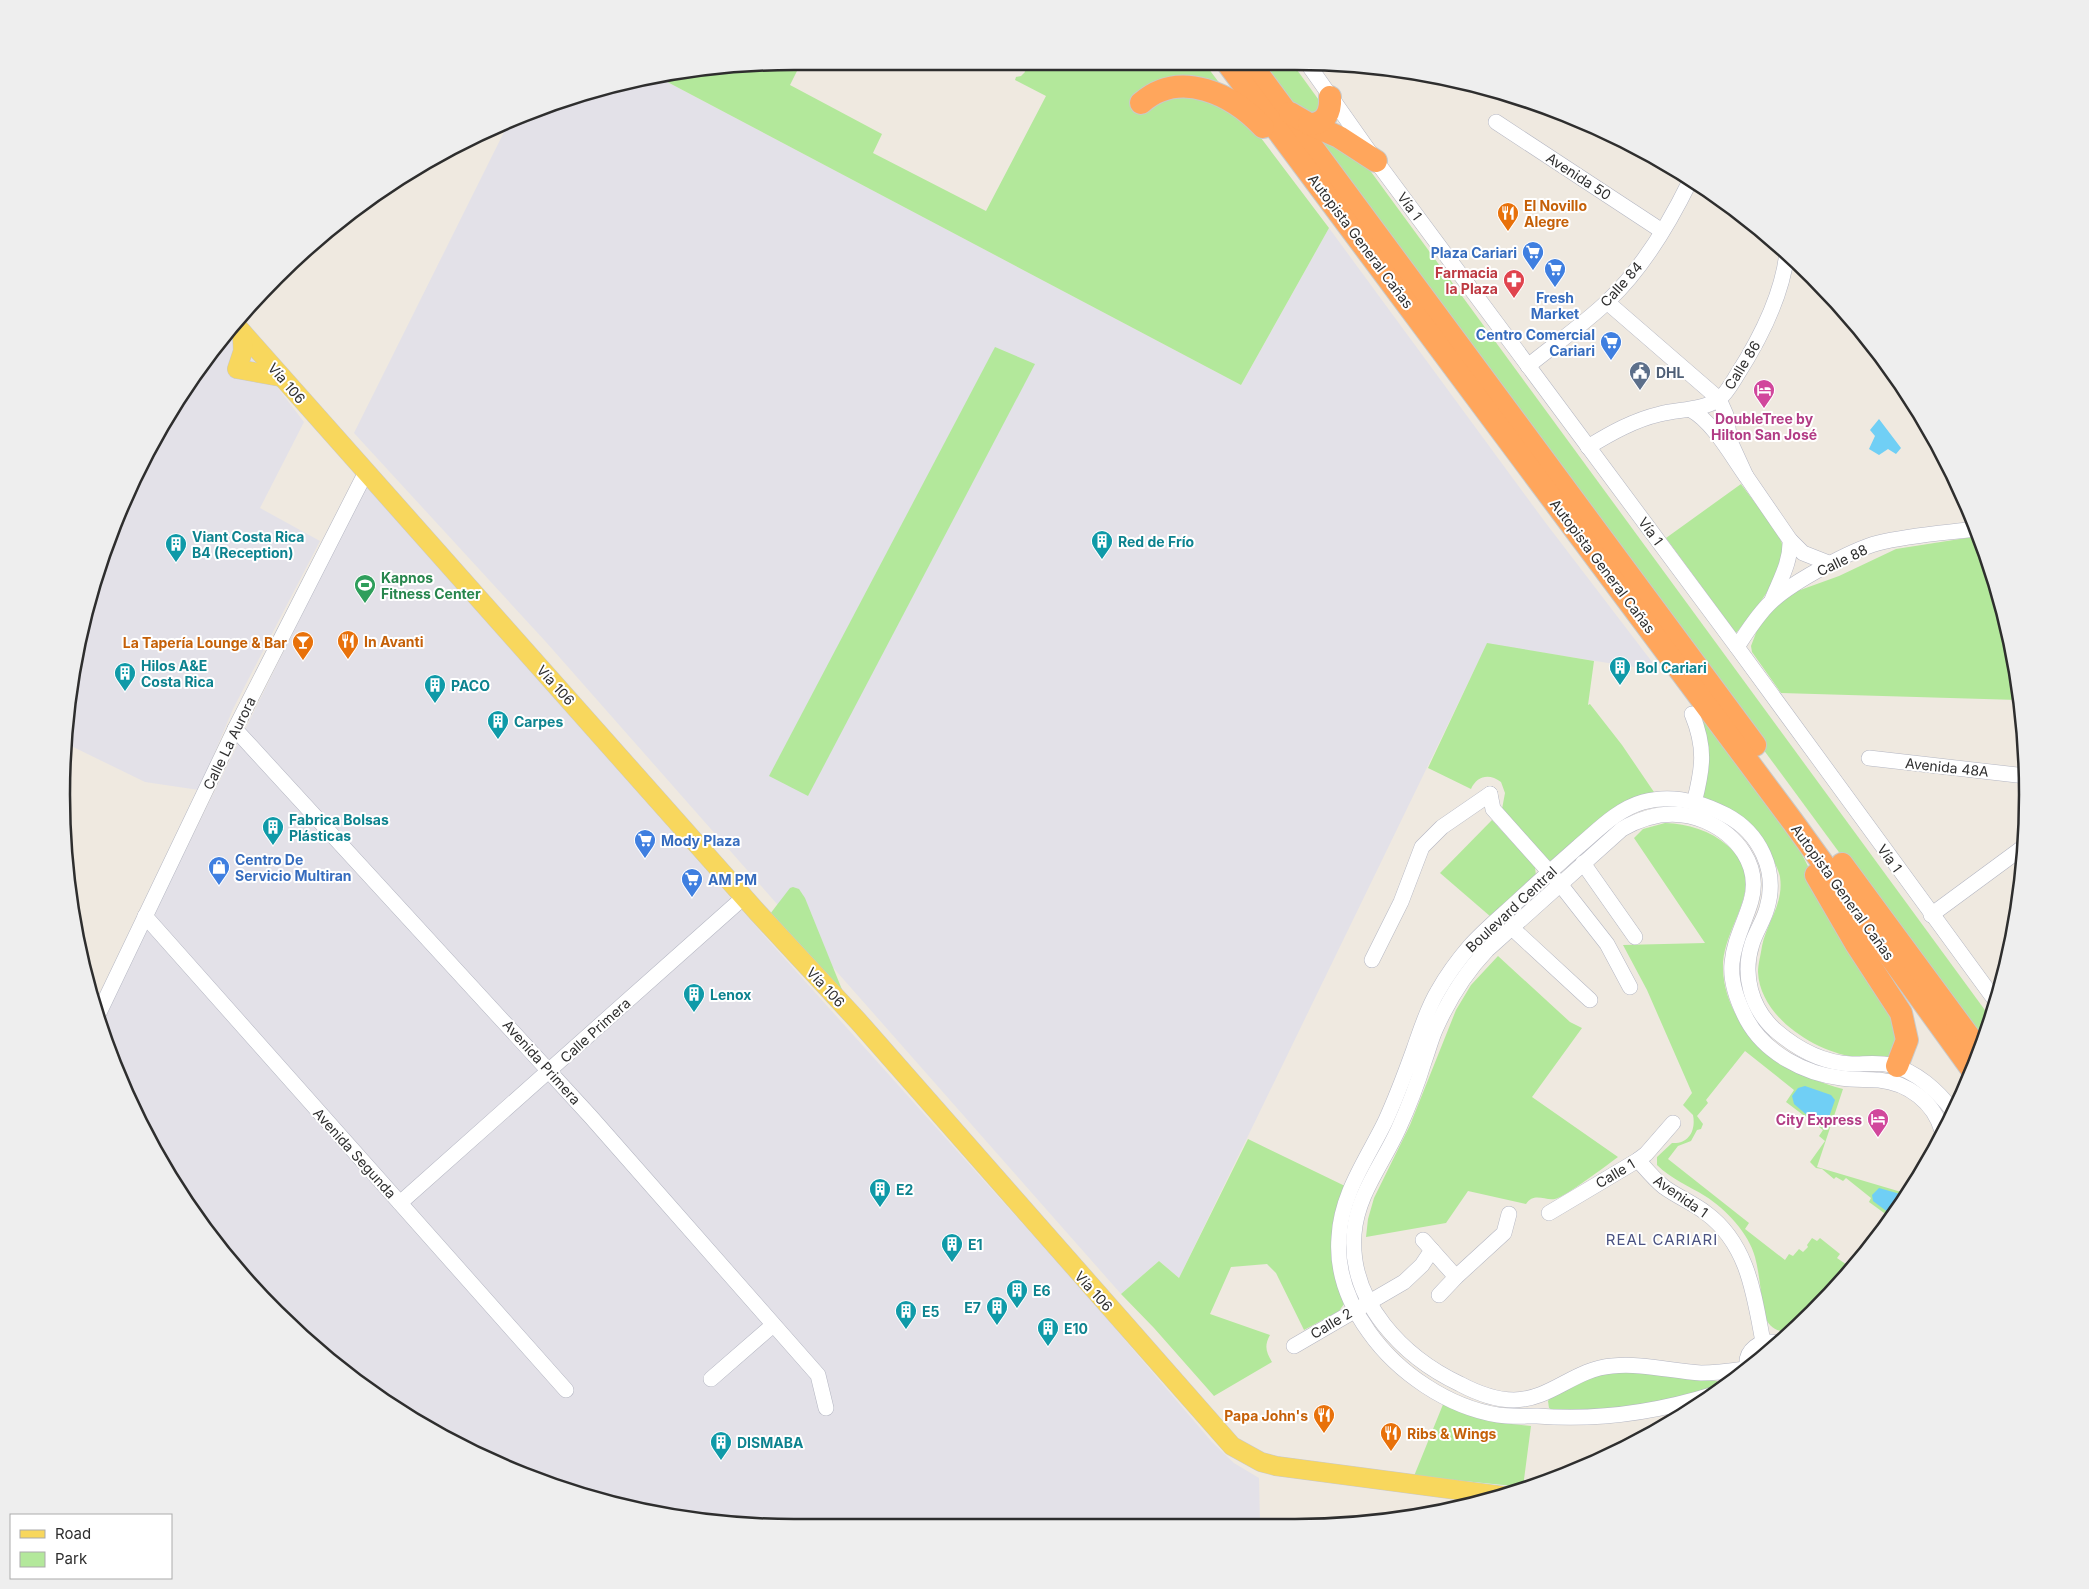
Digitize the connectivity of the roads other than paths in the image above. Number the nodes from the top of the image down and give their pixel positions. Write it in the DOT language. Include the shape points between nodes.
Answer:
graph roads {
  1 [pos="1232,70"];
  2 [pos="1254,70"];
  3 [pos="1312,71"];
  4 [pos="1330,97"];
  5 [pos="1141,102"];
  6 [pos="1282,107"];
  7 [pos="1496,122"];
  8 [pos="1308,124"];
  9 [pos="1376,160"];
  10 [pos="1687,186"];
  11 [pos="1662,231"];
  12 [pos="1785,262"];
  13 [pos="1607,302"];
  14 [pos="239,330"];
  15 [pos="239,331"];
  16 [pos="1528,366"];
  17 [pos="281,377"];
  18 [pos="1719,399"];
  19 [pos="1691,410"];
  20 [pos="1506,436"];
  21 [pos="1588,446"];
  22 [pos="366,472"];
  23 [pos="1746,476"];
  24 [pos="1969,530"];
  25 [pos="1790,540"];
  26 [pos="1788,563"];
  27 [pos="1831,564"];
  28 [pos="1807,578"];
  29 [pos="1771,601"];
  30 [pos="1737,648"];
  31 [pos="1692,714"];
  32 [pos="235,730"];
  33 [pos="1869,758"];
  34 [pos="2018,775"];
  35 [pos="1691,808"];
  36 [pos="1793,822"];
  37 [pos="2016,852"];
  38 [pos="1583,863"];
  39 [pos="1549,872"];
  40 [pos="1560,884"];
  41 [pos="744,897"];
  42 [pos="1931,914"];
  43 [pos="145,916"];
  44 [pos="1512,928"];
  45 [pos="1635,937"];
  46 [pos="1372,960"];
  47 [pos="1630,987"];
  48 [pos="1991,994"];
  49 [pos="1590,1000"];
  50 [pos="102,1006"];
  51 [pos="1750,1011"];
  52 [pos="1429,1026"];
  53 [pos="1975,1043"];
  54 [pos="1967,1063"];
  55 [pos="1897,1066"];
  56 [pos="550,1071"];
  57 [pos="1948,1106"];
  58 [pos="1673,1123"];
  59 [pos="1939,1124"];
  60 [pos="1638,1160"];
  61 [pos="400,1203"];
  62 [pos="1548,1213"];
  63 [pos="1510,1214"];
  64 [pos="1456,1277"];
  65 [pos="1439,1295"];
  66 [pos="1369,1301"];
  67 [pos="1354,1310"];
  68 [pos="774,1325"];
  69 [pos="1770,1341"];
  70 [pos="1767,1343"];
  71 [pos="1294,1346"];
  72 [pos="1747,1360"];
  73 [pos="1736,1369"];
  74 [pos="711,1379"];
  75 [pos="566,1390"];
  76 [pos="1529,1399"];
  77 [pos="1692,1400"];
  78 [pos="826,1408"];
  79 [pos="1530,1416"];
  80 [pos="1484,1493"];
  1 -- 20 [label="highway, Autopista General Cañas"];
  2 -- 6 [label="highway, Autopista General Cañas"];
  3 -- 4 [label="street, Vía 1"];
  4 -- 8 [label="highway" via="1326,118"];
  4 -- 9 [label="street, Vía 1"];
  5 -- 20 [label="highway" via="1162,90 1192,88 1214,92 1249,112"];
  6 -- 8 [label="highway"];
  6 -- 53 [label="highway, Autopista General Cañas"];
  7 -- 11 [label="street, Avenida 50"];
  8 -- 9 [label="highway" via="1344,140"];
  9 -- 16 [label="street, Vía 1"];
  10 -- 11 [label="street, Calle 84"];
  11 -- 13 [label="street, Calle 84" via="1623,286"];
  12 -- 18 [label="street, Calle 86" via="1769,316 1745,363"];
  13 -- 16 [label="street, Calle 84"];
  13 -- 18 [label="street"];
  14 -- 17 [label="main road, Vía 106"];
  15 -- 17 [label="main road" via="243,351 237,369"];
  16 -- 21 [label="street, Vía 1"];
  17 -- 22 [label="main road, Vía 106"];
  18 -- 19 [label="street, Calle 86"];
  18 -- 23 [label="street" via="1726,415 1730,441"];
  19 -- 21 [label="street, Calle 86" via="1638,420"];
  19 -- 23 [label="street" via="1709,425"];
  20 -- 36 [label="highway, Autopista General Cañas"];
  21 -- 30 [label="street, Vía 1"];
  22 -- 32 [label="street, Calle La Aurora"];
  22 -- 41 [label="main road, Vía 106"];
  23 -- 25 [label="street"];
  24 -- 27 [label="street, Calle 88" via="1879,543"];
  25 -- 26 [label="street"];
  25 -- 27 [label="street" via="1803,553"];
  26 -- 28 [label="street"];
  26 -- 29 [label="street"];
  27 -- 28 [label="street, Calle 88"];
  28 -- 29 [label="street, Calle 88"];
  29 -- 30 [label="street, Calle 88"];
  30 -- 42 [label="street, Vía 1"];
  31 -- 35 [label="street" via="1703,756 1701,777"];
  32 -- 43 [label="street, Calle La Aurora"];
  32 -- 56 [label="street, Avenida Primera"];
  33 -- 34 [label="street, Avenida 48A"];
  35 -- 38 [label="street, Boulevard Central" via="1633,823"];
  35 -- 39 [label="street, Boulevard Central" via="1653,800 1624,809"];
  35 -- 51 [label="street, Boulevard Central" via="1730,817 1759,845 1768,864 1771,889 1768,904 1749,956"];
  36 -- 54 [label="highway, Autopista General Cañas"];
  36 -- 55 [label="highway" via="1809,862 1856,944 1901,1013 1907,1040"];
  37 -- 42 [label="street"];
  38 -- 40 [label="street, Boulevard Central"];
  38 -- 45 [label="street"];
  39 -- 40 [label="street"];
  39 -- 46 [label="street" via="1493,809 1490,794 1442,827 1422,847 1401,902"];
  39 -- 52 [label="street, Boulevard Central" via="1468,948 1437,994"];
  40 -- 44 [label="street, Boulevard Central"];
  40 -- 47 [label="street" via="1607,944"];
  41 -- 56 [label="street, Calle Primera"];
  41 -- 80 [label="main road, Vía 106" via="858,1021 1232,1446 1261,1462 1276,1466"];
  42 -- 48 [label="street, Vía 1"];
  43 -- 50 [label="street, Calle La Aurora"];
  43 -- 61 [label="street, Avenida Segunda"];
  44 -- 49 [label="street"];
  44 -- 52 [label="street, Boulevard Central" via="1468,972"];
  51 -- 55 [label="street, Boulevard Central" via="1788,1040 1819,1058 1840,1063"];
  51 -- 59 [label="street, Boulevard Central" via="1762,1040 1779,1054 1798,1065 1840,1078 1889,1081 1909,1089 1926,1101"];
  52 -- 66 [label="street, Boulevard Central" via="1402,1122 1358,1211 1354,1243 1359,1277"];
  52 -- 67 [label="street, Boulevard Central" via="1351,1189 1340,1225 1339,1261"];
  55 -- 57 [label="street, Boulevard Central" via="1919,1077"];
  56 -- 61 [label="street, Calle Primera"];
  56 -- 68 [label="street, Avenida Primera"];
  58 -- 60 [label="street, Calle 1"];
  60 -- 62 [label="street, Calle 1"];
  60 -- 69 [label="street, Avenida 1" via="1664,1186 1707,1213 1738,1249"];
  61 -- 75 [label="street, Avenida Segunda"];
  63 -- 64 [label="street" via="1504,1233"];
  64 -- 65 [label="street"];
  64 -- 66 [label="street, Calle 2" via="1428,1245 1422,1265 1404,1282"];
  66 -- 67 [label="street, Calle 2"];
  66 -- 76 [label="street, Boulevard Central" via="1392,1335 1433,1371 1482,1394 1511,1400"];
  67 -- 71 [label="street, Calle 2"];
  67 -- 79 [label="street, Boulevard Central" via="1388,1354 1425,1384 1478,1410 1504,1416"];
  68 -- 74 [label="street"];
  68 -- 78 [label="street, Avenida Primera" via="818,1376"];
  70 -- 72 [label="street" via="1752,1349"];
  73 -- 76 [label="street, Boulevard Central" via="1701,1373 1646,1366 1610,1366 1590,1370 1550,1392"];
  76 -- 79 [label="street"];
  77 -- 79 [label="street, Boulevard Central" via="1656,1410 1594,1418"];
}
